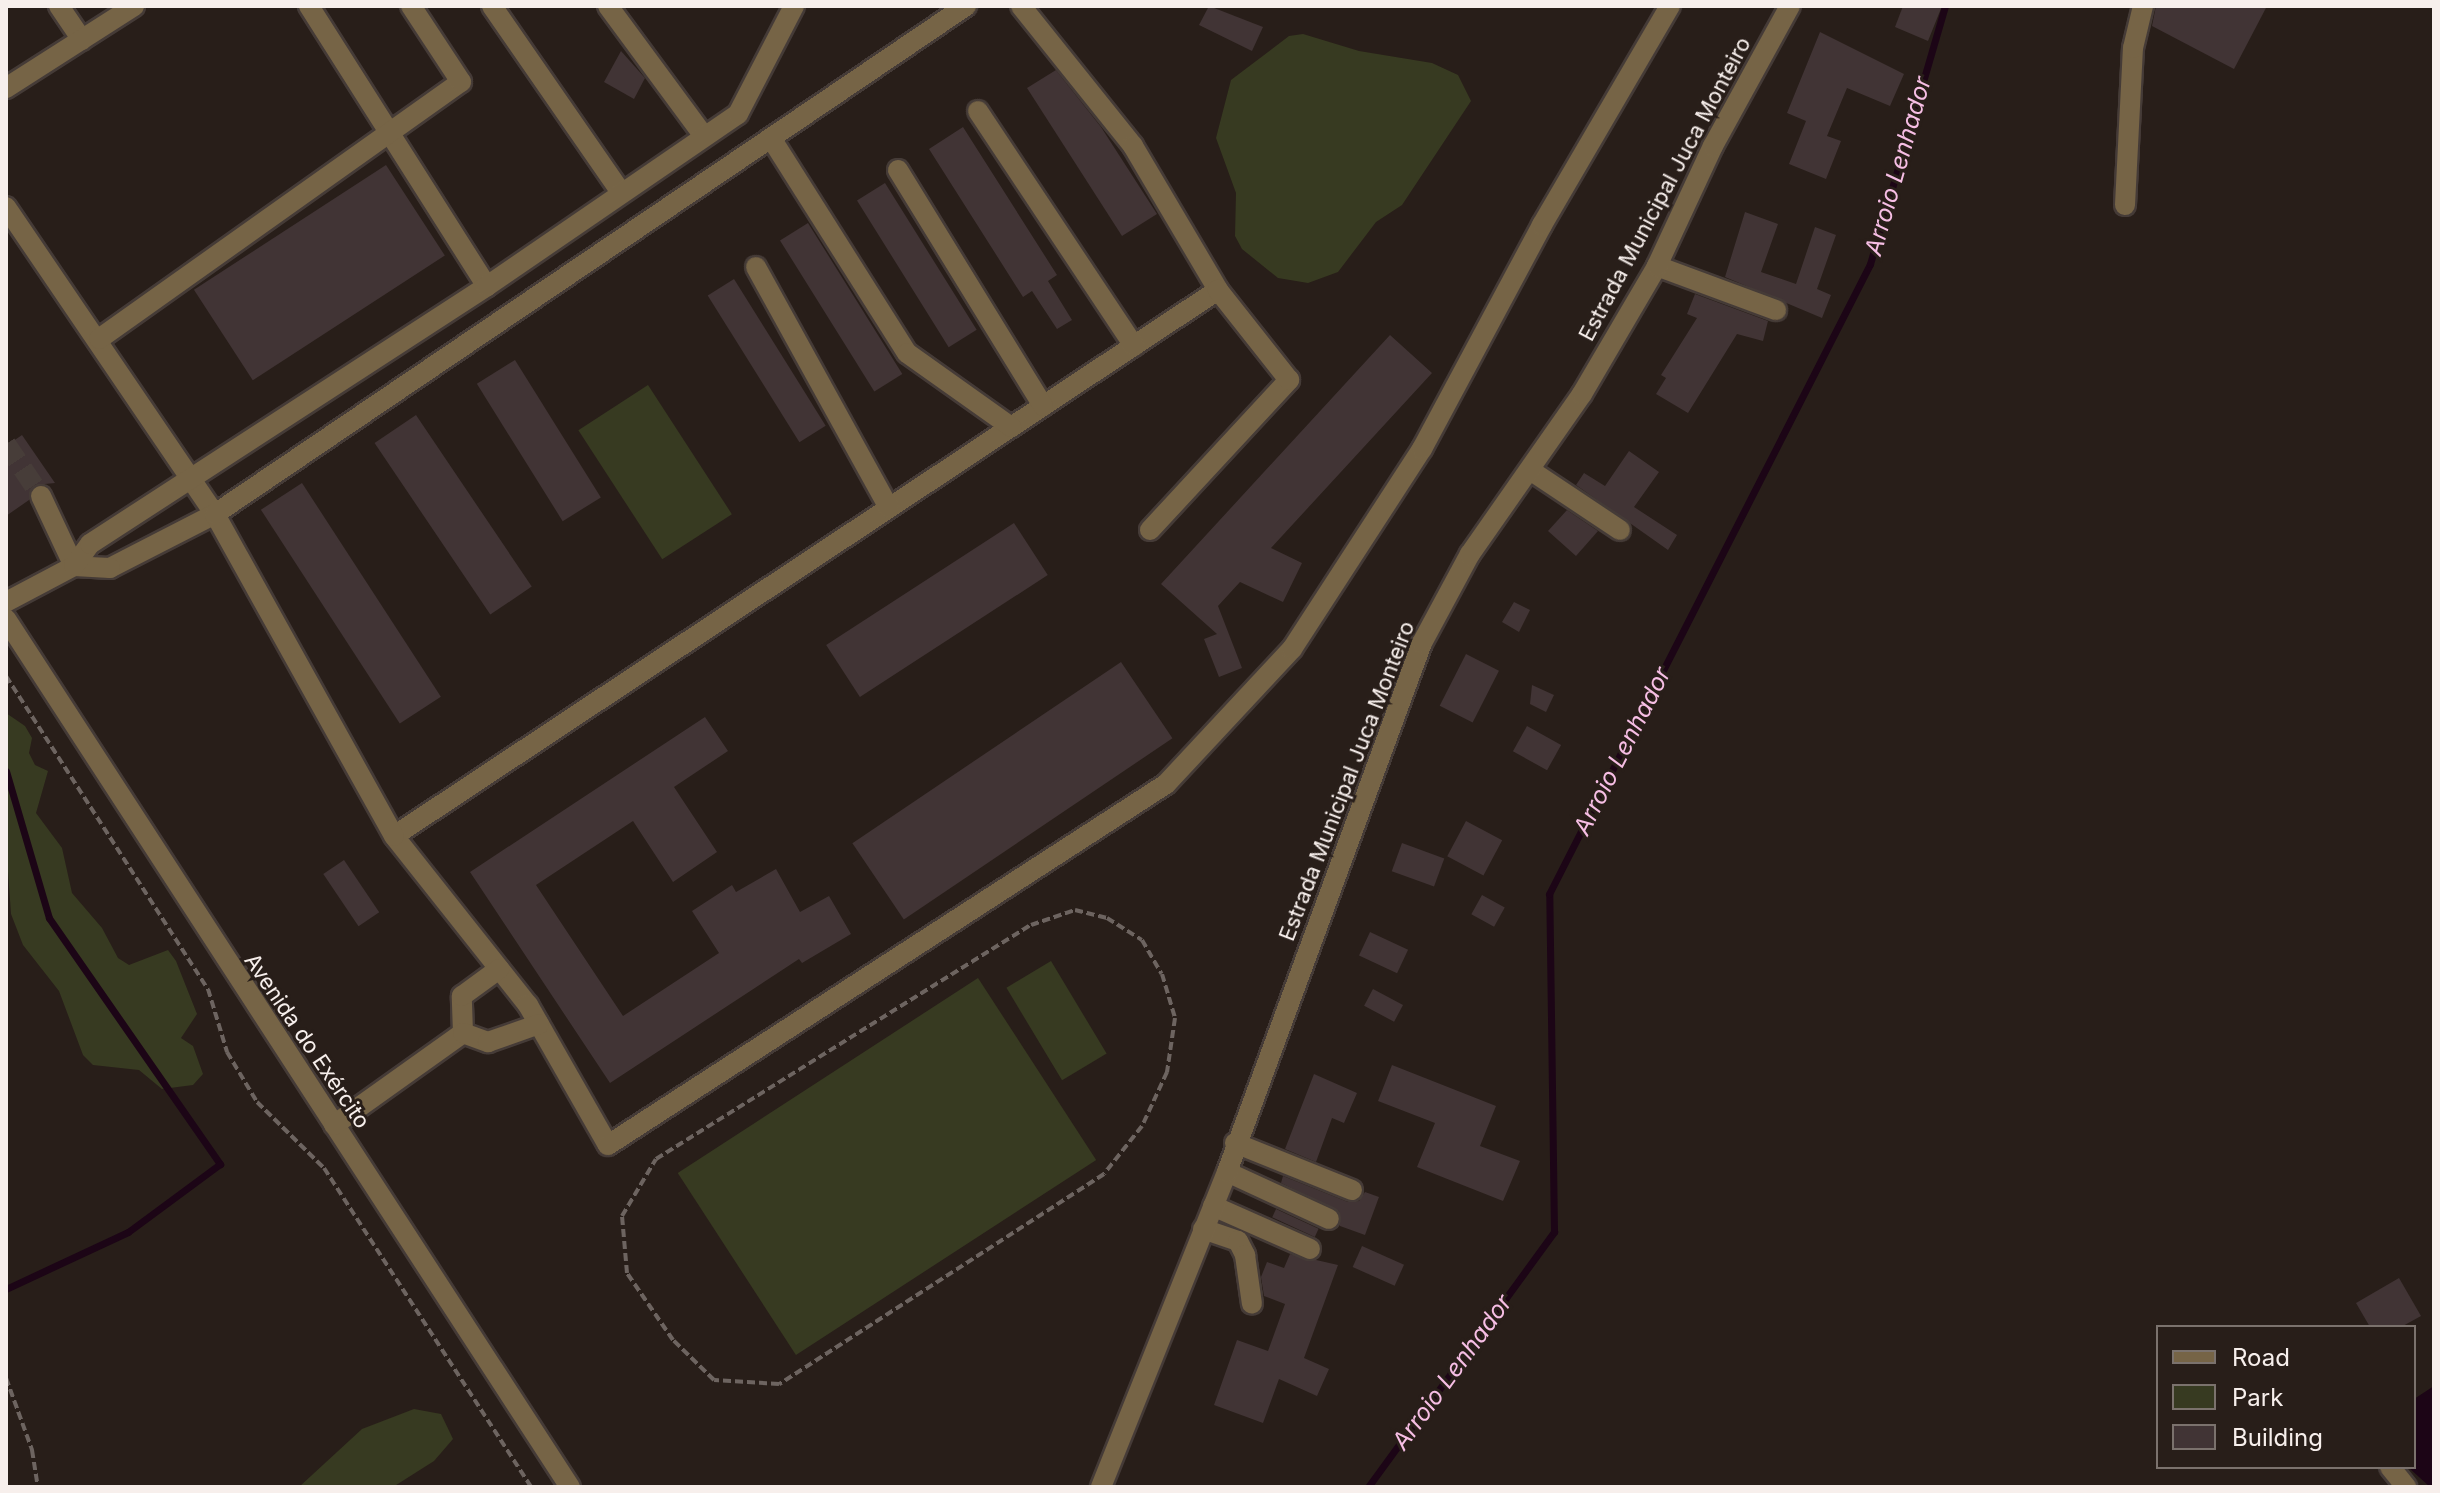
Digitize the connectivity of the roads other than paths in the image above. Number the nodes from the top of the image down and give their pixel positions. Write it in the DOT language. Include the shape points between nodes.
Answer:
graph roads {
  1 [pos="59,6"];
  2 [pos="134,6"];
  3 [pos="309,6"];
  4 [pos="411,6"];
  5 [pos="492,6"];
  6 [pos="608,6"];
  7 [pos="794,6"];
  8 [pos="966,6"];
  9 [pos="1021,6"];
  10 [pos="1670,6"];
  11 [pos="1790,6"];
  12 [pos="2143,6"];
  13 [pos="82,40"];
  14 [pos="6,88"];
  15 [pos="978,111"];
  16 [pos="390,133"];
  17 [pos="703,135"];
  18 [pos="771,138"];
  19 [pos="898,170"];
  20 [pos="620,191"];
  21 [pos="2125,205"];
  22 [pos="6,207"];
  23 [pos="1657,266"];
  24 [pos="756,267"];
  25 [pos="487,286"];
  26 [pos="1218,290"];
  27 [pos="1776,310"];
  28 [pos="99,339"];
  29 [pos="1134,346"];
  30 [pos="1043,406"];
  31 [pos="1011,427"];
  32 [pos="1530,470"];
  33 [pos="191,477"];
  34 [pos="41,496"];
  35 [pos="889,508"];
  36 [pos="215,514"];
  37 [pos="1150,530"];
  38 [pos="1620,530"];
  39 [pos="74,566"];
  40 [pos="6,602"];
  41 [pos="6,619"];
  42 [pos="394,836"];
  43 [pos="499,969"];
  44 [pos="539,1024"];
  45 [pos="463,1033"];
  46 [pos="334,1125"];
  47 [pos="1235,1143"];
  48 [pos="1227,1172"];
  49 [pos="1352,1190"];
  50 [pos="1213,1206"];
  51 [pos="1329,1219"];
  52 [pos="1203,1229"];
  53 [pos="1310,1249"];
  54 [pos="1252,1304"];
  55 [pos="2392,1469"];
  56 [pos="570,1487"];
  57 [pos="1101,1487"];
  58 [pos="2406,1487"];
  1 -- 13 [label="street"];
  2 -- 13 [label="street"];
  3 -- 16 [label="street"];
  4 -- 16 [label="street" via="461,82"];
  5 -- 20 [label="street"];
  6 -- 17 [label="street"];
  7 -- 17 [label="street" via="738,114"];
  8 -- 18 [label="street"];
  9 -- 26 [label="street" via="1133,146"];
  10 -- 44 [label="street" via="1542,225 1422,449 1352,561 1292,649 1166,784 608,1145"];
  11 -- 23 [label="street, Estrada Municipal Juca Monteiro" via="1713,146"];
  12 -- 21 [label="street" via="2133,48"];
  13 -- 14 [label="street"];
  15 -- 29 [label="street"];
  16 -- 25 [label="street"];
  16 -- 28 [label="street"];
  17 -- 20 [label="street"];
  18 -- 31 [label="street" via="907,353"];
  18 -- 36 [label="street"];
  19 -- 30 [label="street"];
  20 -- 25 [label="street"];
  22 -- 28 [label="street"];
  23 -- 27 [label="street"];
  23 -- 32 [label="street, Estrada Municipal Juca Monteiro"];
  24 -- 35 [label="street"];
  25 -- 33 [label="street"];
  26 -- 29 [label="street"];
  26 -- 37 [label="street" via="1289,380"];
  28 -- 33 [label="street"];
  29 -- 30 [label="street"];
  30 -- 31 [label="street"];
  31 -- 35 [label="street"];
  32 -- 38 [label="street"];
  32 -- 47 [label="street, Estrada Municipal Juca Monteiro" via="1470,554 1422,643"];
  33 -- 36 [label="street"];
  33 -- 39 [label="street" via="90,544"];
  34 -- 39 [label="street"];
  35 -- 42 [label="street"];
  36 -- 39 [label="street" via="110,568"];
  36 -- 42 [label="street"];
  39 -- 40 [label="street"];
  41 -- 46 [label="street, Avenida do Exército"];
  42 -- 43 [label="street"];
  43 -- 44 [label="street"];
  43 -- 45 [label="street" via="462,996"];
  44 -- 45 [label="street" via="488,1042"];
  45 -- 46 [label="street"];
  46 -- 56 [label="street, Avenida do Exército"];
  47 -- 48 [label="street, Estrada Municipal Juca Monteiro"];
  47 -- 49 [label="street"];
  48 -- 50 [label="street, Estrada Municipal Juca Monteiro"];
  48 -- 51 [label="street"];
  50 -- 52 [label="street, Estrada Municipal Juca Monteiro"];
  50 -- 53 [label="street"];
  52 -- 54 [label="street" via="1238,1241"];
  52 -- 57 [label="street, Estrada Municipal Juca Monteiro"];
  55 -- 58 [label="street"];
}
